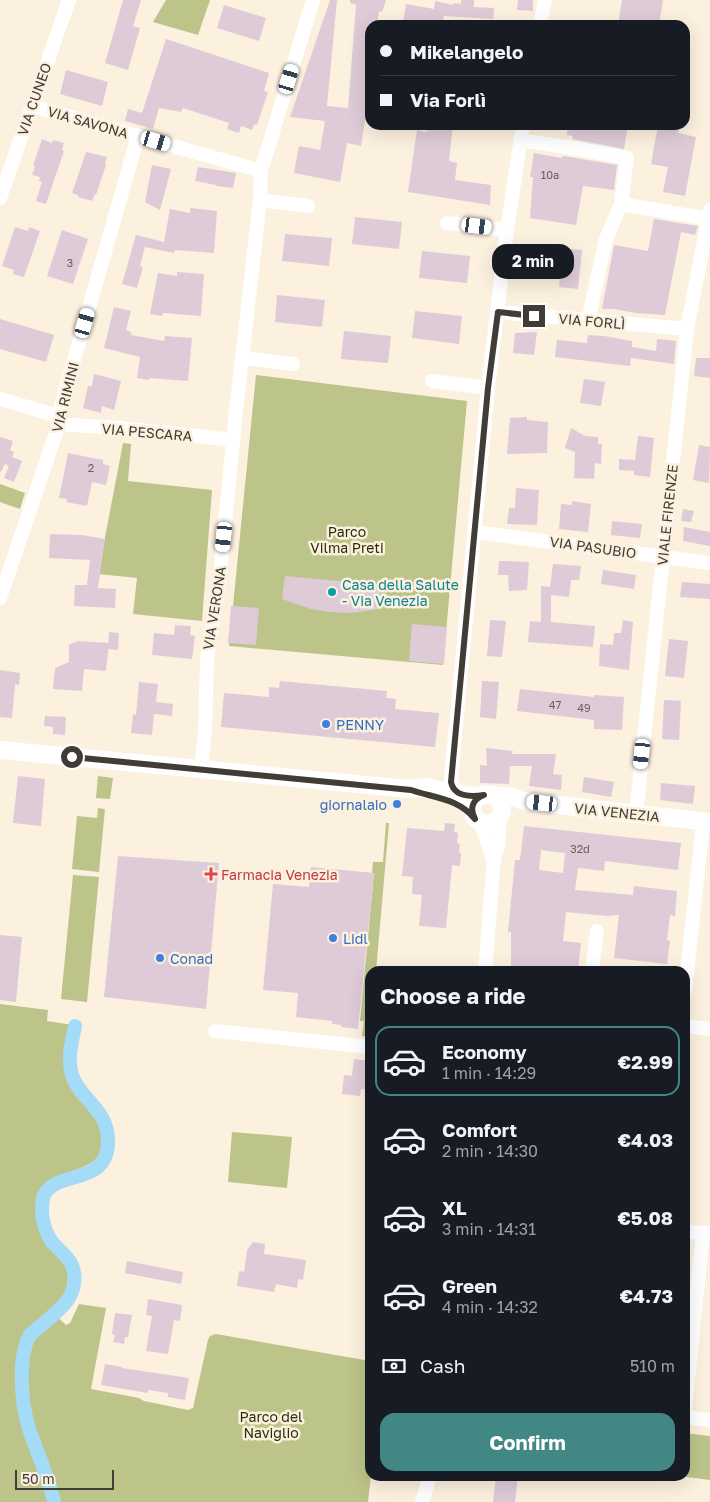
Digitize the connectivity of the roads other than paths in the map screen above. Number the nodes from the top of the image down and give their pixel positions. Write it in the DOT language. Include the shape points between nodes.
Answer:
graph roads {
  1 [pos="69,0"];
  2 [pos="313,0"];
  3 [pos="545,0"];
  4 [pos="541,20"];
  5 [pos="32,106"];
  6 [pos="522,130"];
  7 [pos="138,136"];
  8 [pos="520,140"];
  9 [pos="260,171"];
  10 [pos="0,198"];
  11 [pos="260,200"];
  12 [pos="621,204"];
  13 [pos="308,206"];
  14 [pos="709,216"];
  15 [pos="447,223"];
  16 [pos="507,230"];
  17 [pos="498,312"];
  18 [pos="588,321"];
  19 [pos="686,329"];
  20 [pos="243,358"];
  21 [pos="293,364"];
  22 [pos="432,381"];
  23 [pos="488,388"];
  24 [pos="0,399"];
  25 [pos="59,420"];
  26 [pos="234,440"];
  27 [pos="475,532"];
  28 [pos="662,557"];
  29 [pos="710,563"];
  30 [pos="0,598"];
  31 [pos="0,750"];
  32 [pos="201,769"];
  33 [pos="408,789"];
  34 [pos="460,794"];
  35 [pos="487,795"];
  36 [pos="523,801"];
  37 [pos="501,814"];
  38 [pos="636,814"];
  39 [pos="476,820"];
  40 [pos="707,822"];
  41 [pos="493,860"];
  42 [pos="597,931"];
  43 [pos="485,966"];
  44 [pos="593,966"];
  45 [pos="688,966"];
  46 [pos="690,1027"];
  47 [pos="710,1029"];
  48 [pos="215,1031"];
  49 [pos="365,1046"];
  50 [pos="690,1232"];
  51 [pos="706,1233"];
  52 [pos="690,1367"];
  53 [pos="690,1418"];
  54 [pos="710,1420"];
  55 [pos="428,1481"];
  56 [pos="422,1502"];
  1 -- 5 [label="street, VIA CUNEO"];
  2 -- 9 [label="street, VIA VERONA"];
  3 -- 4 [label="street"];
  5 -- 7 [label="street, VIA SAVONA"];
  5 -- 10 [label="street, VIA CUNEO"];
  6 -- 8 [label="street"];
  7 -- 9 [label="street, VIA SAVONA"];
  7 -- 25 [label="street, VIA RIMINI"];
  8 -- 12 [label="street" via="627,158"];
  8 -- 16 [label="street"];
  9 -- 11 [label="street, VIA VERONA"];
  11 -- 13 [label="street"];
  11 -- 20 [label="street, VIA VERONA"];
  12 -- 14 [label="street"];
  12 -- 18 [label="street" via="606,239"];
  14 -- 19 [label="street, VIALE FIRENZE"];
  15 -- 16 [label="street"];
  16 -- 17 [label="street"];
  17 -- 18 [label="street, VIA FORLÌ"];
  17 -- 23 [label="street"];
  18 -- 19 [label="street, VIA FORLÌ"];
  19 -- 28 [label="street, VIALE FIRENZE"];
  20 -- 21 [label="street"];
  20 -- 26 [label="street, VIA VERONA"];
  22 -- 23 [label="street"];
  23 -- 27 [label="street"];
  24 -- 25 [label="street, VIA PESCARA"];
  25 -- 26 [label="street, VIA PESCARA"];
  25 -- 30 [label="street, VIA RIMINI"];
  26 -- 32 [label="street, VIA VERONA" via="219,585 207,658"];
  27 -- 28 [label="street, VIA PASUBIO"];
  27 -- 34 [label="street" via="451,778 453,787"];
  28 -- 29 [label="street, VIA PASUBIO"];
  28 -- 38 [label="street, VIALE FIRENZE"];
  31 -- 32 [label="street, VIA VENEZIA"];
  32 -- 33 [label="street, VIA VENEZIA"];
  33 -- 34 [label="street, VIA VENEZIA" via="426,788"];
  33 -- 39 [label="street, VIA VENEZIA" via="454,802"];
  34 -- 35 [label="street, VIA VENEZIA"];
  35 -- 36 [label="street, VIA VENEZIA"];
  35 -- 37 [label="street" via="500,802"];
  35 -- 39 [label="street" via="476,799 473,805"];
  36 -- 37 [label="street" via="506,806"];
  36 -- 38 [label="street, VIA VENEZIA"];
  37 -- 39 [label="street" via="491,824"];
  37 -- 41 [label="street" via="498,847"];
  38 -- 40 [label="street, VIA VENEZIA"];
  39 -- 41 [label="street" via="486,836"];
  40 -- 45 [label="street" via="702,833"];
  41 -- 43 [label="street"];
  42 -- 44 [label="street"];
  46 -- 47 [label="street"];
  48 -- 49 [label="street"];
  50 -- 51 [label="street"];
  51 -- 52 [label="street"];
  53 -- 54 [label="street"];
  55 -- 56 [label="street"];
}
